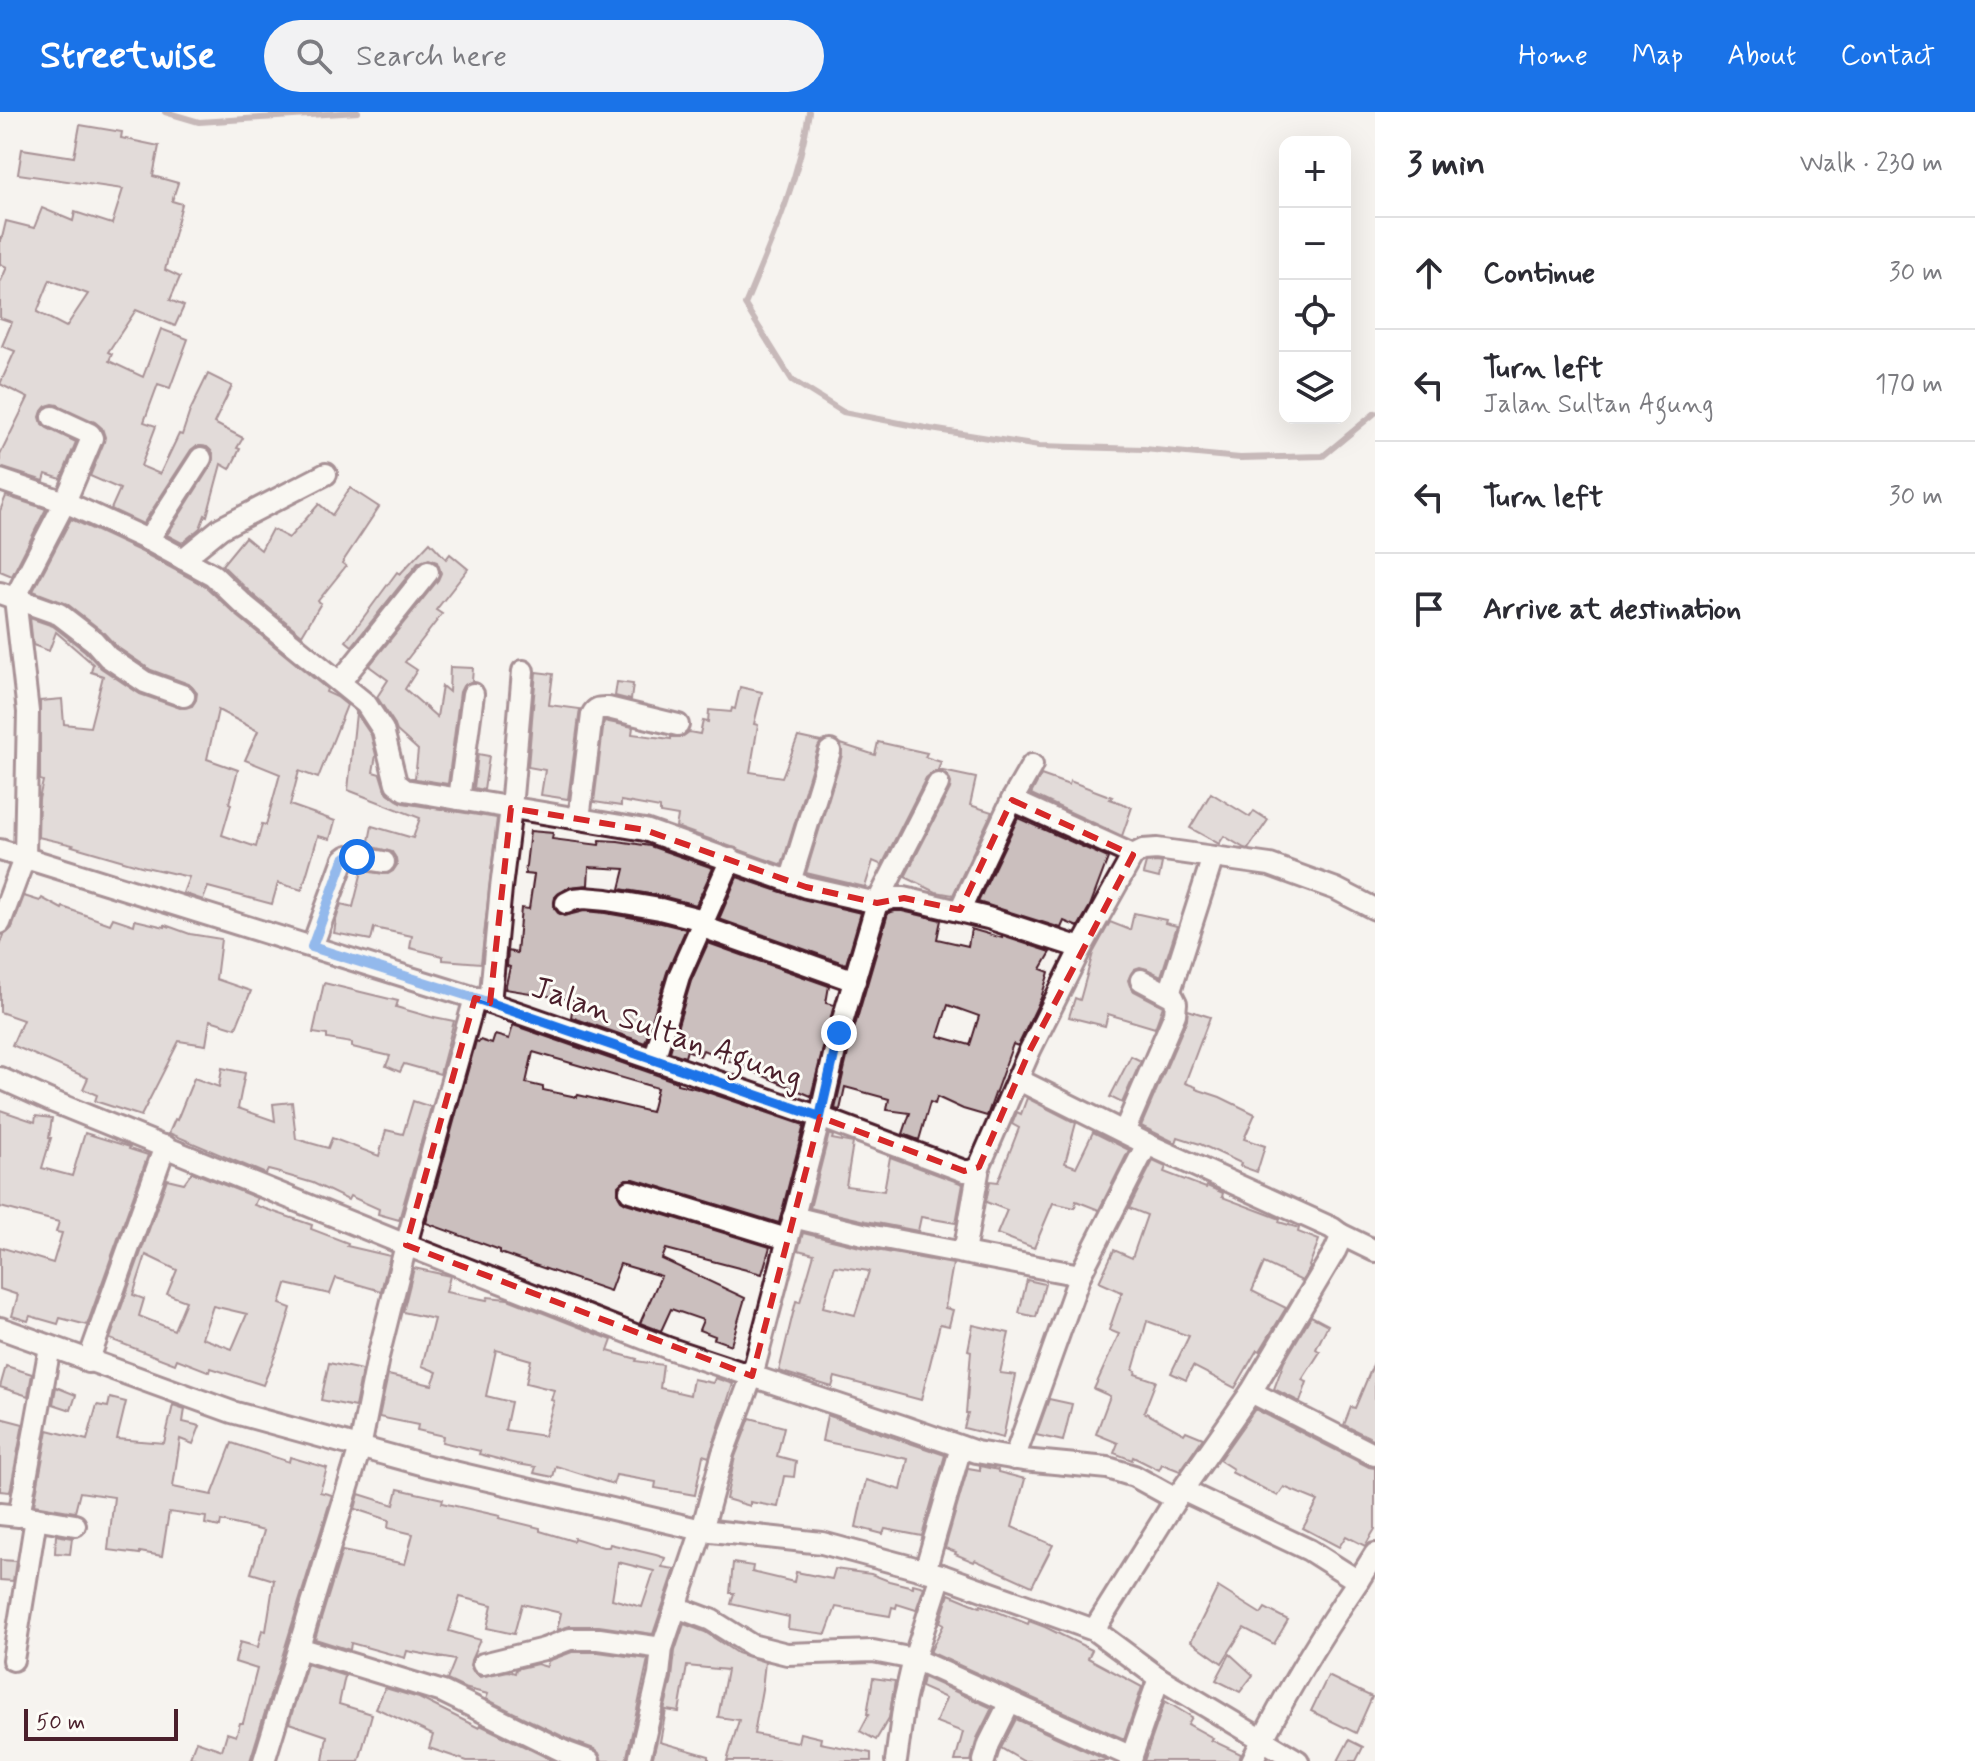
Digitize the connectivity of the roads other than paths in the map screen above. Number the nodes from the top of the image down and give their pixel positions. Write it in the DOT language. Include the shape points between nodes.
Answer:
graph roads {
  1 [pos="53,417"];
  2 [pos="201,458"];
  3 [pos="326,474"];
  4 [pos="0,480"];
  5 [pos="65,502"];
  6 [pos="148,540"];
  7 [pos="189,561"];
  8 [pos="428,572"];
  9 [pos="7,595"];
  10 [pos="523,671"];
  11 [pos="340,682"];
  12 [pos="473,694"];
  13 [pos="184,696"];
  14 [pos="678,725"];
  15 [pos="830,751"];
  16 [pos="1032,765"];
  17 [pos="938,784"];
  18 [pos="459,799"];
  19 [pos="1012,800"];
  20 [pos="511,808"];
  21 [pos="579,819"];
  22 [pos="0,850"];
  23 [pos="1133,855"];
  24 [pos="25,856"];
  25 [pos="1213,857"];
  26 [pos="731,859"];
  27 [pos="384,862"];
  28 [pos="790,882"];
  29 [pos="566,903"];
  30 [pos="877,903"];
  31 [pos="1375,909"];
  32 [pos="960,910"];
  33 [pos="0,923"];
  34 [pos="701,923"];
  35 [pos="312,947"];
  36 [pos="1081,948"];
  37 [pos="1141,980"];
  38 [pos="855,981"];
  39 [pos="1169,994"];
  40 [pos="482,1001"];
  41 [pos="654,1060"];
  42 [pos="0,1078"];
  43 [pos="1017,1079"];
  44 [pos="820,1117"];
  45 [pos="1124,1132"];
  46 [pos="1147,1144"];
  47 [pos="165,1146"];
  48 [pos="979,1167"];
  49 [pos="630,1191"];
  50 [pos="793,1217"];
  51 [pos="1340,1234"];
  52 [pos="787,1239"];
  53 [pos="406,1245"];
  54 [pos="1375,1251"];
  55 [pos="964,1253"];
  56 [pos="1080,1275"];
  57 [pos="0,1328"];
  58 [pos="50,1347"];
  59 [pos="88,1362"];
  60 [pos="752,1376"];
  61 [pos="1251,1392"];
  62 [pos="961,1447"];
  63 [pos="360,1448"];
  64 [pos="1375,1455"];
  65 [pos="1014,1459"];
  66 [pos="1179,1495"];
  67 [pos="18,1516"];
  68 [pos="75,1525"];
  69 [pos="702,1530"];
  70 [pos="1375,1554"];
  71 [pos="933,1573"];
  72 [pos="1358,1581"];
  73 [pos="676,1607"];
  74 [pos="1094,1630"];
  75 [pos="299,1648"];
  76 [pos="662,1648"];
  77 [pos="914,1659"];
  78 [pos="13,1660"];
  79 [pos="483,1664"];
  80 [pos="1159,1678"];
  81 [pos="1010,1702"];
  82 [pos="1263,1739"];
  83 [pos="1131,1759"];
  84 [pos="264,1761"];
  85 [pos="589,1761"];
  86 [pos="639,1761"];
  87 [pos="896,1761"];
  88 [pos="984,1761"];
  89 [pos="1252,1761"];
  90 [pos="1298,1761"];
  1 -- 5 [label="street" via="92,438"];
  2 -- 6 [label="street"];
  3 -- 7 [label="street" via="221,528"];
  4 -- 5 [label="street"];
  5 -- 6 [label="street"];
  5 -- 9 [label="street"];
  6 -- 7 [label="street"];
  7 -- 11 [label="street" via="213,575"];
  8 -- 11 [label="street"];
  9 -- 13 [label="street" via="59,614 145,682"];
  9 -- 24 [label="street" via="28,712"];
  10 -- 20 [label="street"];
  11 -- 18 [label="street" via="366,704 383,730 396,783 405,790"];
  12 -- 18 [label="street"];
  14 -- 21 [label="street" via="608,708 594,710"];
  15 -- 28 [label="street"];
  16 -- 19 [label="street"];
  17 -- 30 [label="street"];
  18 -- 20 [label="street"];
  19 -- 23 [label="street"];
  19 -- 32 [label="street"];
  20 -- 21 [label="street"];
  20 -- 40 [label="street"];
  21 -- 26 [label="street" via="645,830"];
  22 -- 24 [label="street, Jalan Sultan Agung"];
  23 -- 25 [label="street" via="1157,849"];
  23 -- 36 [label="street"];
  24 -- 33 [label="street"];
  24 -- 35 [label="street, Jalan Sultan Agung"];
  25 -- 31 [label="street" via="1270,865"];
  25 -- 39 [label="street"];
  26 -- 28 [label="street"];
  26 -- 34 [label="street"];
  27 -- 35 [label="street" via="344,859"];
  28 -- 30 [label="street"];
  29 -- 34 [label="street" via="607,900"];
  30 -- 32 [label="street" via="904,898"];
  30 -- 38 [label="street"];
  32 -- 36 [label="street"];
  34 -- 38 [label="street"];
  34 -- 41 [label="street"];
  35 -- 40 [label="street, Jalan Sultan Agung"];
  36 -- 43 [label="street"];
  37 -- 39 [label="street"];
  38 -- 44 [label="street"];
  39 -- 45 [label="street" via="1176,1003 1175,1014"];
  40 -- 41 [label="street, Jalan Sultan Agung"];
  40 -- 53 [label="street"];
  41 -- 44 [label="street, Jalan Sultan Agung"];
  42 -- 47 [label="street"];
  43 -- 45 [label="street"];
  43 -- 48 [label="street"];
  44 -- 48 [label="street, Jalan Sultan Agung" via="964,1171"];
  44 -- 50 [label="street"];
  45 -- 46 [label="street"];
  46 -- 51 [label="street"];
  46 -- 56 [label="street"];
  47 -- 53 [label="street"];
  47 -- 59 [label="street"];
  48 -- 55 [label="street"];
  49 -- 52 [label="street"];
  50 -- 52 [label="street"];
  50 -- 55 [label="street"];
  51 -- 54 [label="street"];
  51 -- 61 [label="street"];
  52 -- 60 [label="street"];
  53 -- 60 [label="street"];
  53 -- 63 [label="street"];
  55 -- 56 [label="street"];
  56 -- 65 [label="street"];
  57 -- 58 [label="street"];
  58 -- 59 [label="street"];
  58 -- 67 [label="street"];
  59 -- 63 [label="street" via="232,1412"];
  60 -- 62 [label="street"];
  60 -- 69 [label="street"];
  61 -- 64 [label="street"];
  61 -- 66 [label="street"];
  62 -- 65 [label="street"];
  62 -- 71 [label="street"];
  63 -- 69 [label="street"];
  63 -- 75 [label="street"];
  65 -- 66 [label="street" via="1108,1468"];
  66 -- 72 [label="street" via="1309,1550"];
  66 -- 74 [label="street"];
  67 -- 68 [label="street"];
  67 -- 78 [label="street"];
  69 -- 71 [label="street" via="822,1543"];
  69 -- 73 [label="street"];
  70 -- 72 [label="street"];
  71 -- 74 [label="street"];
  71 -- 77 [label="street"];
  72 -- 82 [label="street"];
  73 -- 76 [label="street"];
  73 -- 77 [label="street" via="711,1620 751,1645 787,1654 873,1651"];
  74 -- 80 [label="street"];
  75 -- 84 [label="street"];
  75 -- 85 [label="street" via="443,1692"];
  76 -- 79 [label="street" via="570,1639"];
  76 -- 86 [label="street"];
  77 -- 81 [label="street"];
  77 -- 87 [label="street"];
  80 -- 82 [label="street"];
  80 -- 83 [label="street"];
  81 -- 83 [label="street"];
  81 -- 88 [label="street"];
  82 -- 89 [label="street"];
  82 -- 90 [label="street"];
}
